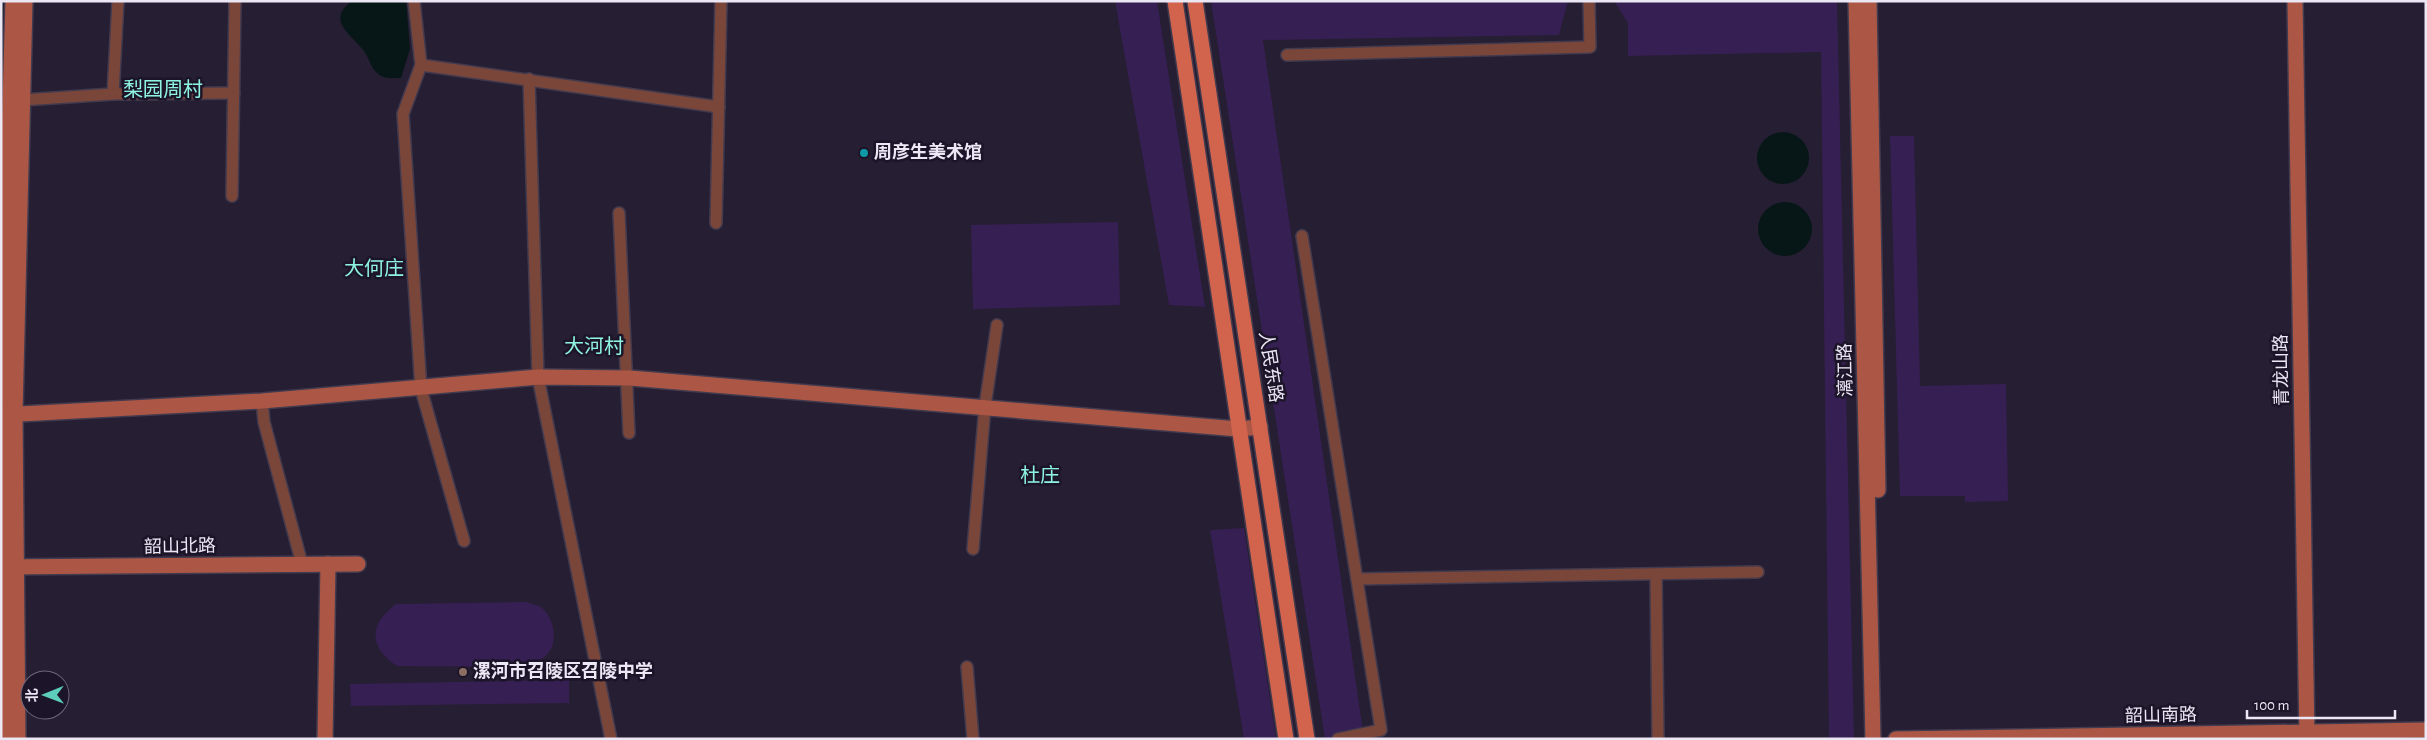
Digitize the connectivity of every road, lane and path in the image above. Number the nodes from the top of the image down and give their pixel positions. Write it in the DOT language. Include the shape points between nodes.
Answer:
graph roads {
  1 [pos="13,1"];
  2 [pos="26,1"];
  3 [pos="118,1"];
  4 [pos="235,1"];
  5 [pos="414,1"];
  6 [pos="721,1"];
  7 [pos="1175,1"];
  8 [pos="1195,1"];
  9 [pos="1590,1"];
  10 [pos="1856,1"];
  11 [pos="1869,1"];
  12 [pos="2295,1"];
  13 [pos="1287,55"];
  14 [pos="420,65"];
  15 [pos="529,79"];
  16 [pos="234,93"];
  17 [pos="112,94"];
  18 [pos="22,100"];
  19 [pos="719,107"];
  20 [pos="232,196"];
  21 [pos="619,213"];
  22 [pos="716,223"];
  23 [pos="1302,236"];
  24 [pos="3,264"];
  25 [pos="997,325"];
  26 [pos="538,377"];
  27 [pos="628,378"];
  28 [pos="421,389"];
  29 [pos="1,402"];
  30 [pos="262,402"];
  31 [pos="985,406"];
  32 [pos="6,413"];
  33 [pos="1260,427"];
  34 [pos="1238,429"];
  35 [pos="630,434"];
  36 [pos="464,541"];
  37 [pos="973,549"];
  38 [pos="302,564"];
  39 [pos="328,564"];
  40 [pos="358,564"];
  41 [pos="7,567"];
  42 [pos="1758,572"];
  43 [pos="1656,574"];
  44 [pos="1357,579"];
  45 [pos="967,667"];
  46 [pos="2426,730"];
  47 [pos="2307,735"];
  48 [pos="4,739"];
  49 [pos="18,739"];
  50 [pos="325,739"];
  51 [pos="611,739"];
  52 [pos="974,739"];
  53 [pos="1286,739"];
  54 [pos="1307,739"];
  55 [pos="1338,739"];
  56 [pos="1658,739"];
  57 [pos="1873,739"];
  58 [pos="1882,739"];
  59 [pos="1896,739"];
  1 -- 24 [label="street"];
  2 -- 18 [label="street"];
  3 -- 17 [label="street"];
  4 -- 16 [label="street"];
  5 -- 14 [label="street"];
  6 -- 19 [label="street"];
  7 -- 34 [label="main road"];
  8 -- 33 [label="main road, 人民东路"];
  9 -- 13 [label="street" via="1590,47"];
  10 -- 57 [label="street, 漓江路"];
  11 -- 58 [label="street, 漓江路"];
  12 -- 47 [label="street, 青龙山路"];
  14 -- 15 [label="street"];
  14 -- 28 [label="street" via="403,114"];
  15 -- 19 [label="street"];
  15 -- 26 [label="street"];
  16 -- 17 [label="street"];
  16 -- 20 [label="street"];
  17 -- 18 [label="street"];
  18 -- 32 [label="street"];
  19 -- 22 [label="street"];
  21 -- 27 [label="street"];
  23 -- 44 [label="street"];
  24 -- 29 [label="street"];
  25 -- 31 [label="street"];
  26 -- 27 [label="street"];
  26 -- 28 [label="street"];
  26 -- 51 [label="street"];
  27 -- 31 [label="street"];
  27 -- 35 [label="street"];
  28 -- 30 [label="street"];
  28 -- 36 [label="street"];
  30 -- 32 [label="street"];
  30 -- 38 [label="street" via="264,422"];
  31 -- 34 [label="street"];
  31 -- 37 [label="street"];
  32 -- 41 [label="street"];
  33 -- 34 [label="street"];
  33 -- 54 [label="main road, 人民东路"];
  34 -- 53 [label="main road"];
  38 -- 39 [label="street, 韶山北路"];
  38 -- 41 [label="street, 韶山北路"];
  39 -- 40 [label="street, 韶山北路"];
  39 -- 50 [label="street"];
  41 -- 48 [label="street"];
  41 -- 49 [label="street"];
  42 -- 43 [label="street"];
  43 -- 44 [label="street"];
  43 -- 56 [label="street"];
  44 -- 55 [label="street" via="1381,730"];
  45 -- 52 [label="street"];
  46 -- 47 [label="street, 韶山南路"];
  47 -- 59 [label="street, 韶山南路"];
}
